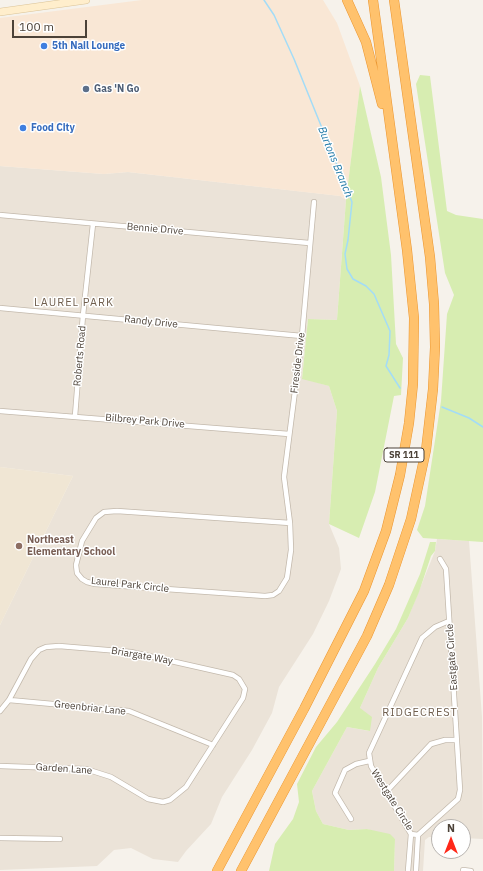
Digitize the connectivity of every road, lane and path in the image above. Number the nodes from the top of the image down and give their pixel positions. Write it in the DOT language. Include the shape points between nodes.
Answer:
graph roads {
  1 [pos="86,0"];
  2 [pos="347,0"];
  3 [pos="373,0"];
  4 [pos="394,0"];
  5 [pos="398,0"];
  6 [pos="0,12"];
  7 [pos="406,87"];
  8 [pos="394,156"];
  9 [pos="314,202"];
  10 [pos="0,215"];
  11 [pos="94,224"];
  12 [pos="309,243"];
  13 [pos="0,308"];
  14 [pos="83,315"];
  15 [pos="302,336"];
  16 [pos="0,411"];
  17 [pos="75,416"];
  18 [pos="289,434"];
  19 [pos="290,523"];
  20 [pos="440,559"];
  21 [pos="450,621"];
  22 [pos="9,700"];
  23 [pos="0,711"];
  24 [pos="457,740"];
  25 [pos="213,745"];
  26 [pos="369,761"];
  27 [pos="0,766"];
  28 [pos="387,791"];
  29 [pos="351,819"];
  30 [pos="411,834"];
  31 [pos="418,835"];
  32 [pos="0,838"];
  33 [pos="60,839"];
  34 [pos="462,870"];
  35 [pos="218,871"];
  36 [pos="241,871"];
  37 [pos="408,871"];
  38 [pos="416,871"];
  39 [pos="471,871"];
  1 -- 6 [label="main road"];
  2 -- 8 [label="highway" via="366,42"];
  3 -- 8 [label="highway, SR 111"];
  4 -- 7 [label="highway, SR 111"];
  5 -- 7 [label="highway"];
  7 -- 36 [label="highway, SR 111" via="430,257 434,304 433,389 426,450 411,519 389,585 367,636"];
  8 -- 35 [label="highway, SR 111" via="414,318 413,384 400,475 386,531 364,591"];
  9 -- 12 [label="street, Fireside Drive"];
  10 -- 11 [label="street, Bennie Drive"];
  11 -- 12 [label="street, Bennie Drive"];
  11 -- 14 [label="street, Roberts Road"];
  12 -- 15 [label="street, Fireside Drive"];
  13 -- 14 [label="street, Randy Drive"];
  14 -- 15 [label="street, Randy Drive"];
  14 -- 17 [label="street, Roberts Road"];
  15 -- 18 [label="street, Fireside Drive"];
  16 -- 17 [label="street, Bilbrey Park Drive"];
  17 -- 18 [label="street, Bilbrey Park Drive"];
  18 -- 19 [label="street, Fireside Drive" via="284,477"];
  19 -- 19 [label="street, Laurel Park Circle" via="130,511 104,512 96,518 82,541 76,558 77,573 95,584 273,595 284,586 287,578"];
  20 -- 21 [label="street, Eastgate Circle" via="446,569"];
  21 -- 24 [label="street, Eastgate Circle"];
  21 -- 26 [label="street, Westgate Circle" via="435,627 422,638 370,747"];
  22 -- 23 [label="street, Briargate Way"];
  22 -- 25 [label="street, Greenbriar Lane" via="129,712"];
  22 -- 25 [label="street, Briargate Way" via="31,660 39,650 46,647 138,654 233,675 245,689 243,698"];
  24 -- 28 [label="street" via="431,744"];
  24 -- 31 [label="street, Eastgate Circle" via="460,790 458,799"];
  25 -- 27 [label="street, Garden Lane" via="186,787 175,797 163,802 148,799 111,777 86,769"];
  26 -- 28 [label="street, Westgate Circle"];
  26 -- 29 [label="street" via="346,770 335,793"];
  28 -- 30 [label="street, Westgate Circle"];
  30 -- 31 [label="street, Westgate Circle"];
  30 -- 37 [label="street"];
  31 -- 38 [label="street"];
  32 -- 33 [label="street"];
  34 -- 39 [label="street"];
}
